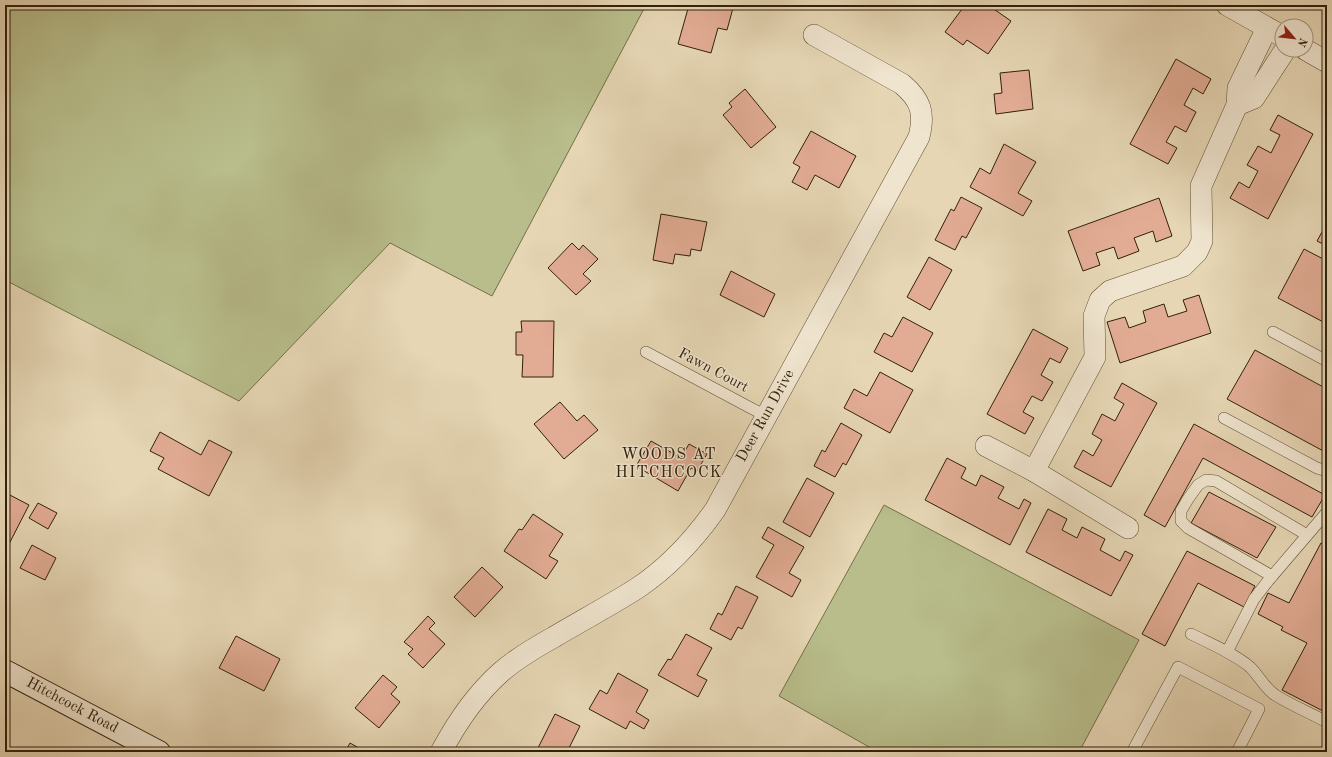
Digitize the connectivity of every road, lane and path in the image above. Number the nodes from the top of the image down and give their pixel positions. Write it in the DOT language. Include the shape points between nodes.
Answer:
graph roads {
  1 [pos="1227,5"];
  2 [pos="1274,32"];
  3 [pos="814,36"];
  4 [pos="1314,55"];
  5 [pos="1280,58"];
  6 [pos="1327,62"];
  7 [pos="1237,105"];
  8 [pos="1273,332"];
  9 [pos="646,352"];
  10 [pos="1327,361"];
  11 [pos="766,416"];
  12 [pos="1224,418"];
  13 [pos="986,446"];
  14 [pos="1034,471"];
  15 [pos="1327,471"];
  16 [pos="1327,512"];
  17 [pos="1322,526"];
  18 [pos="1128,528"];
  19 [pos="1307,535"];
  20 [pos="1272,576"];
  21 [pos="1191,634"];
  22 [pos="1227,652"];
  23 [pos="5,671"];
  24 [pos="1327,722"];
  25 [pos="159,752"];
  26 [pos="441,752"];
  27 [pos="1132,752"];
  28 [pos="1237,752"];
  1 -- 2 [label="street"];
  2 -- 7 [label="street" via="1238,88"];
  3 -- 11 [label="street, Deer Run Drive" via="911,91 922,113 922,125 919,137"];
  4 -- 6 [label="street"];
  5 -- 7 [label="street" via="1254,98"];
  7 -- 14 [label="street" via="1201,186 1202,241 1197,252 1183,266 1110,291 1100,300 1094,316 1095,357"];
  8 -- 10 [label="lane"];
  9 -- 11 [label="lane, Fawn Court"];
  11 -- 26 [label="street, Deer Run Drive" via="715,510 676,557 636,589 523,655 501,672 464,713"];
  12 -- 15 [label="lane"];
  13 -- 14 [label="street"];
  14 -- 18 [label="street"];
  16 -- 17 [label="lane"];
  17 -- 19 [label="lane"];
  19 -- 20 [label="lane"];
  19 -- 20 [label="lane" via="1216,481 1206,480 1198,485 1181,511 1180,521"];
  20 -- 22 [label="lane" via="1254,599"];
  21 -- 22 [label="lane"];
  22 -- 24 [label="lane" via="1240,659 1275,695"];
  23 -- 25 [label="street, Hitchcock Road"];
  27 -- 28 [label="lane" via="1178,666 1259,709"];
}
